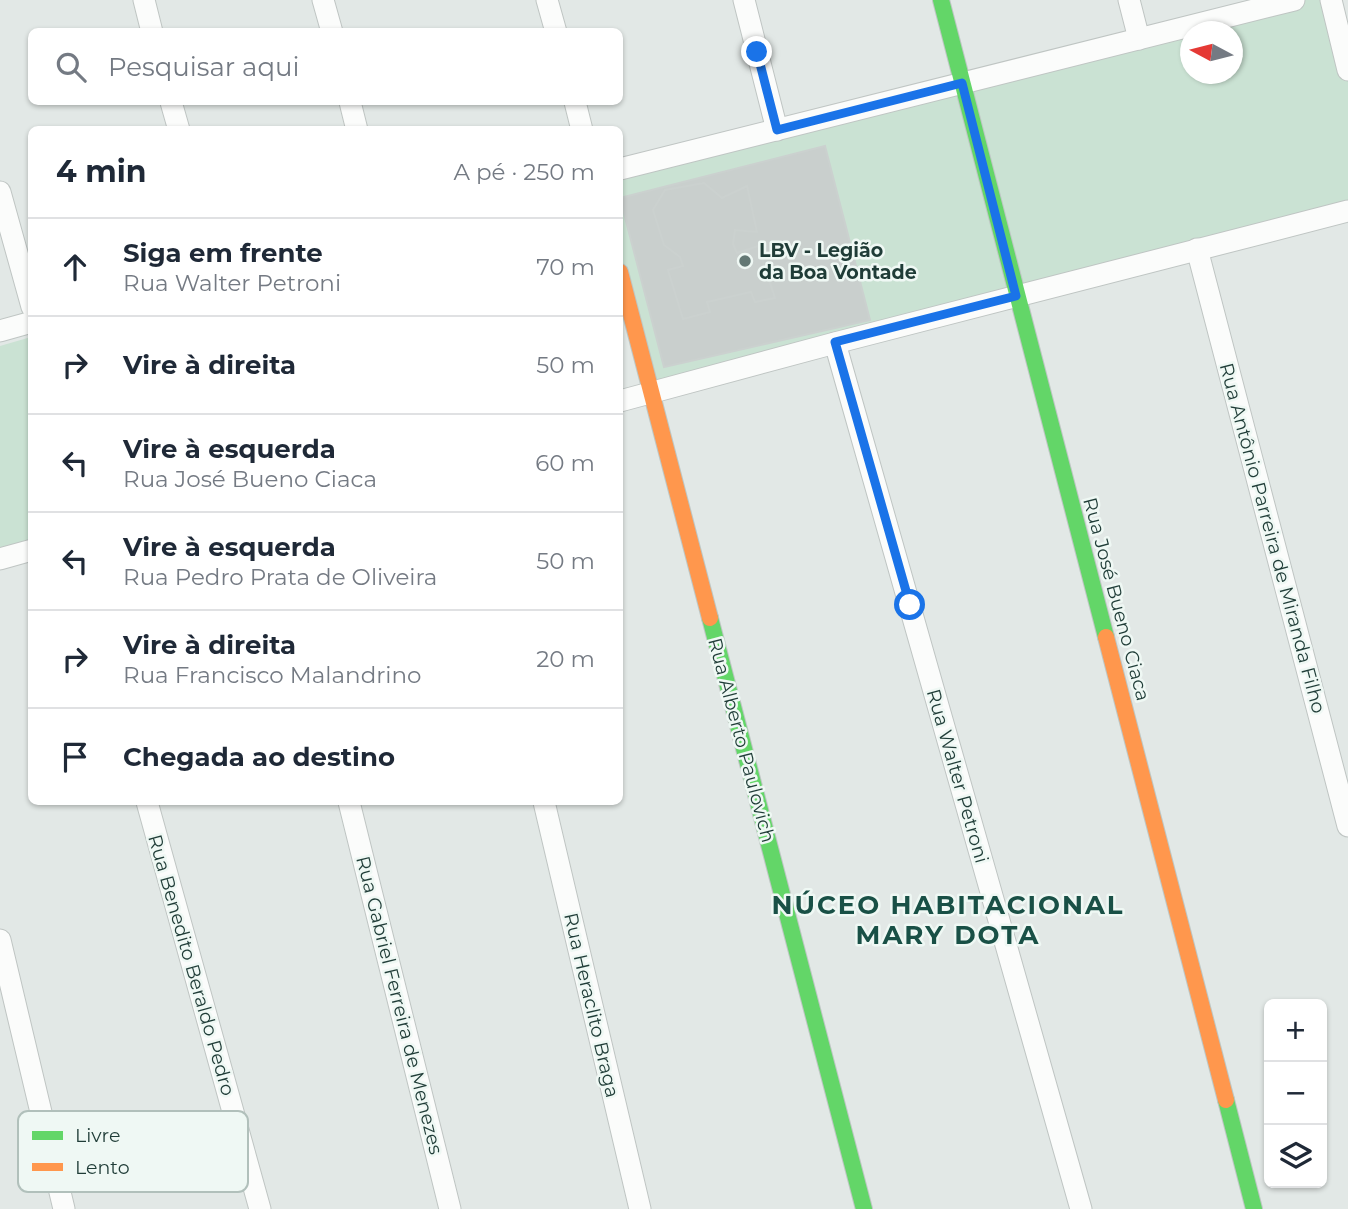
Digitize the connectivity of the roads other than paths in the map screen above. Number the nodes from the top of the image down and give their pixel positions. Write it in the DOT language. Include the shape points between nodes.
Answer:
graph roads {
  1 [pos="144,0"];
  2 [pos="323,0"];
  3 [pos="547,0"];
  4 [pos="744,0"];
  5 [pos="941,0"];
  6 [pos="1129,0"];
  7 [pos="1294,0"];
  8 [pos="1331,0"];
  9 [pos="151,28"];
  10 [pos="331,28"];
  11 [pos="555,28"];
  12 [pos="1139,39"];
  13 [pos="1348,70"];
  14 [pos="962,83"];
  15 [pos="173,105"];
  16 [pos="351,105"];
  17 [pos="576,105"];
  18 [pos="178,126"];
  19 [pos="356,126"];
  20 [pos="581,126"];
  21 [pos="777,130"];
  22 [pos="623,168"];
  23 [pos="0,192"];
  24 [pos="1348,211"];
  25 [pos="1197,249"];
  26 [pos="623,284"];
  27 [pos="28,293"];
  28 [pos="1016,296"];
  29 [pos="28,323"];
  30 [pos="0,331"];
  31 [pos="835,342"];
  32 [pos="651,393"];
  33 [pos="623,400"];
  34 [pos="28,551"];
  35 [pos="0,559"];
  36 [pos="148,805"];
  37 [pos="350,805"];
  38 [pos="545,805"];
  39 [pos="1348,827"];
  40 [pos="0,940"];
  41 [pos="41,1111"];
  42 [pos="233,1111"];
  43 [pos="248,1166"];
  44 [pos="260,1209"];
  45 [pos="450,1209"];
  46 [pos="640,1209"];
  47 [pos="864,1209"];
  48 [pos="1081,1209"];
  49 [pos="1254,1209"];
  1 -- 9 [label="street"];
  2 -- 10 [label="street"];
  3 -- 11 [label="street"];
  4 -- 21 [label="street"];
  5 -- 14 [label="street, Rua José Bueno Ciaca"];
  6 -- 12 [label="street"];
  7 -- 12 [label="street"];
  8 -- 13 [label="street"];
  12 -- 14 [label="street"];
  14 -- 21 [label="street"];
  14 -- 28 [label="street, Rua José Bueno Ciaca"];
  15 -- 18 [label="street"];
  16 -- 19 [label="street"];
  17 -- 20 [label="street"];
  21 -- 22 [label="street"];
  23 -- 27 [label="street"];
  24 -- 25 [label="street"];
  25 -- 28 [label="street"];
  25 -- 39 [label="street, Rua Antônio Parreira de Miranda Filho"];
  26 -- 32 [label="street, Rua Alberto Paulovich"];
  28 -- 31 [label="street"];
  28 -- 49 [label="street, Rua José Bueno Ciaca"];
  29 -- 30 [label="street"];
  31 -- 32 [label="street"];
  31 -- 48 [label="street, Rua Walter Petroni"];
  32 -- 33 [label="street"];
  32 -- 47 [label="street, Rua Alberto Paulovich"];
  34 -- 35 [label="street"];
  36 -- 42 [label="street, Rua Benedito Beraldo Pedro"];
  37 -- 45 [label="street, Rua Gabriel Ferreira de Menezes"];
  38 -- 46 [label="street, Rua Heraclito Braga"];
  40 -- 41 [label="street"];
  43 -- 44 [label="street, Rua Benedito Beraldo Pedro"];
}
